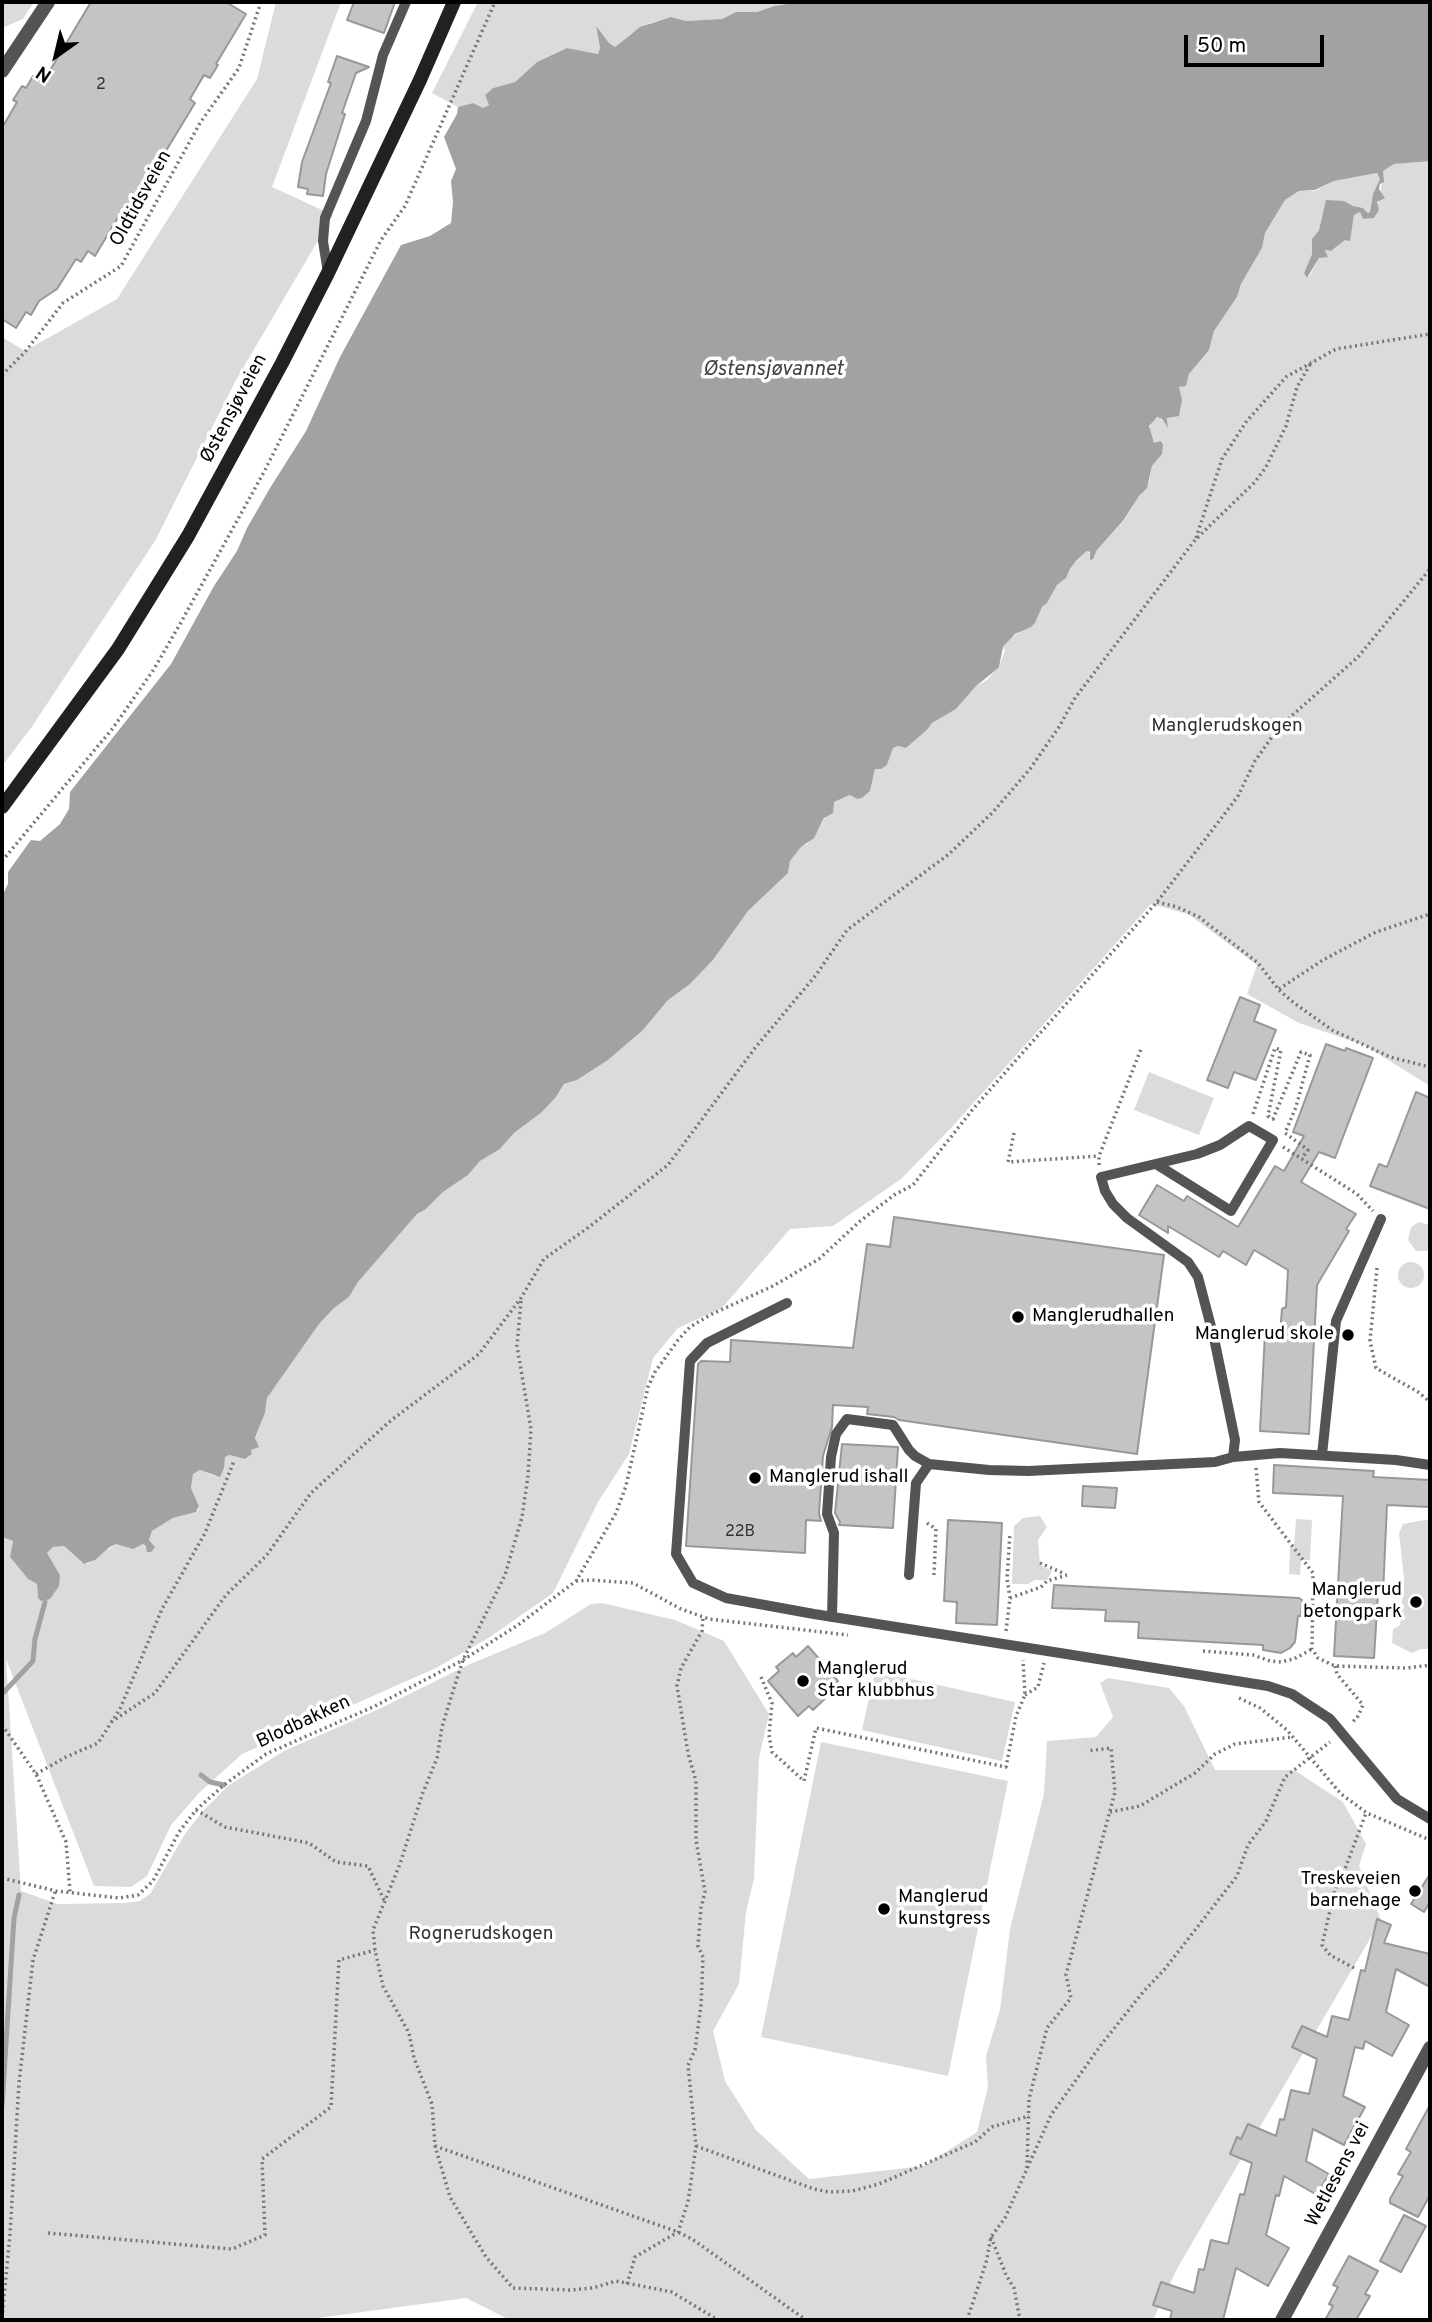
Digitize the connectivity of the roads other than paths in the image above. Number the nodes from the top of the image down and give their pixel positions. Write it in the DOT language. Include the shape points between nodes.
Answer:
graph roads {
  1 [pos="48,2"];
  2 [pos="406,2"];
  3 [pos="454,2"];
  4 [pos="19,47"];
  5 [pos="2,51"];
  6 [pos="2,71"];
  7 [pos="328,272"];
  8 [pos="2,807"];
  9 [pos="1156,1164"];
  10 [pos="1381,1219"];
  11 [pos="787,1303"];
  12 [pos="1322,1455"];
  13 [pos="1233,1457"];
  14 [pos="929,1464"];
  15 [pos="1430,1465"];
  16 [pos="909,1575"];
  17 [pos="832,1617"];
  18 [pos="1430,1819"];
  19 [pos="1430,2048"];
  20 [pos="1282,2320"];
  1 -- 4 [label="street"];
  2 -- 7 [label="lane" via="383,55 366,121 325,218"];
  3 -- 7 [label="main road, Østensjøveien"];
  4 -- 5 [label="street"];
  4 -- 6 [label="street"];
  7 -- 8 [label="main road, Østensjøveien" via="153,596"];
  9 -- 9 [label="lane" via="1220,1145 1249,1126 1273,1140 1231,1211"];
  9 -- 13 [label="lane" via="1101,1177 1113,1204 1188,1262 1198,1277 1235,1440"];
  10 -- 12 [label="lane" via="1336,1321"];
  11 -- 17 [label="lane" via="707,1343 690,1360 676,1554 693,1583 726,1598"];
  12 -- 13 [label="lane"];
  12 -- 15 [label="lane"];
  13 -- 14 [label="lane" via="1215,1462 1028,1471"];
  14 -- 16 [label="lane" via="916,1483"];
  14 -- 17 [label="lane" via="915,1457 893,1425 848,1419 836,1434 827,1514 834,1533"];
  17 -- 18 [label="lane" via="1268,1686 1292,1694 1331,1718 1397,1799"];
  19 -- 20 [label="street, Wetlesens vei"];
}
